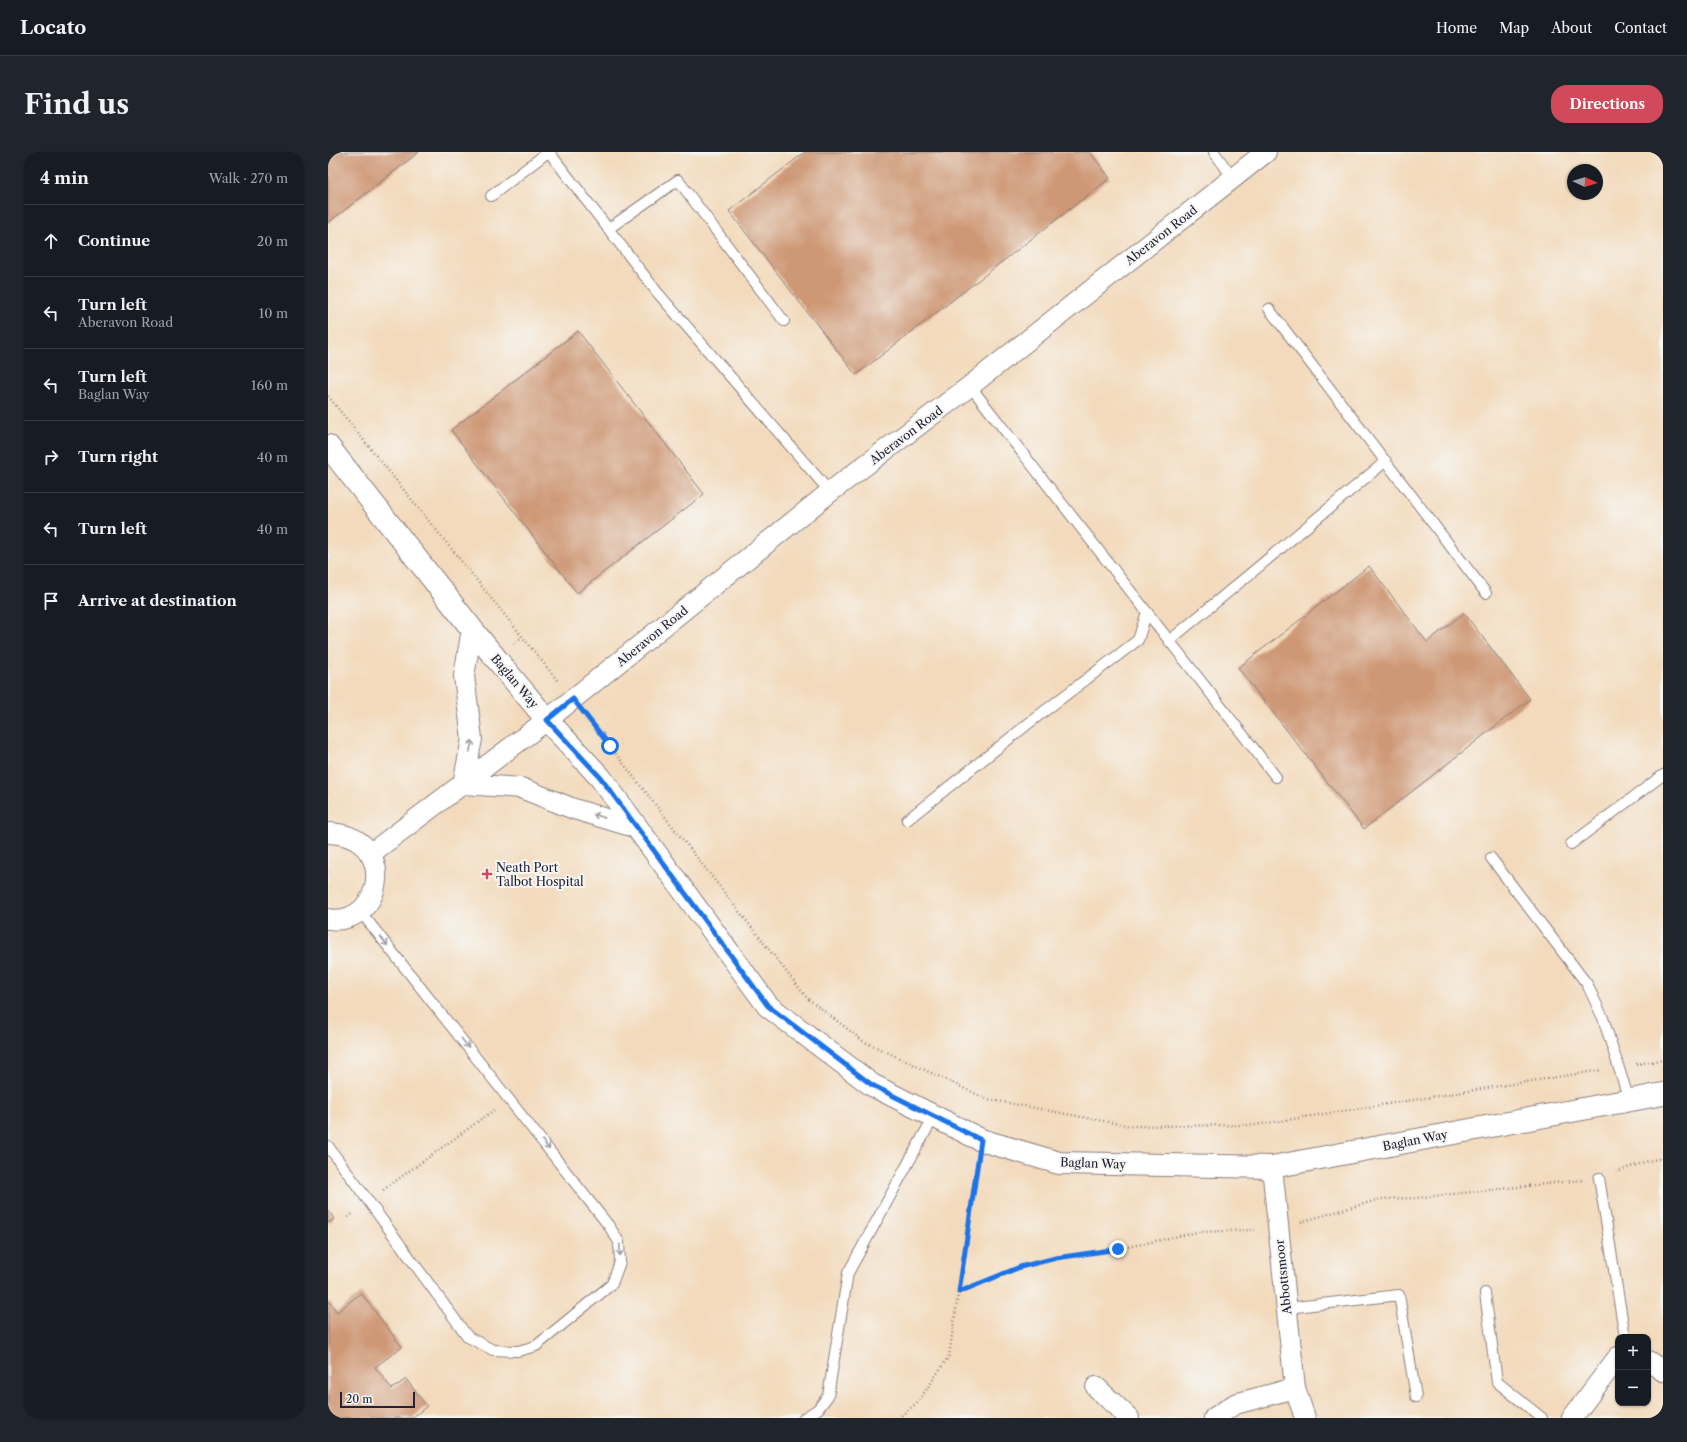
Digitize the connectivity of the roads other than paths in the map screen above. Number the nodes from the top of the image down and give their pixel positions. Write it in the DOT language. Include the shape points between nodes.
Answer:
graph roads {
  1 [pos="548,152"];
  2 [pos="1214,152"];
  3 [pos="1266,152"];
  4 [pos="1233,178"];
  5 [pos="491,196"];
  6 [pos="608,229"];
  7 [pos="1269,309"];
  8 [pos="784,321"];
  9 [pos="970,386"];
  10 [pos="328,446"];
  11 [pos="1386,461"];
  12 [pos="830,492"];
  13 [pos="1486,593"];
  14 [pos="1147,612"];
  15 [pos="472,629"];
  16 [pos="1170,641"];
  17 [pos="547,720"];
  18 [pos="1663,775"];
  19 [pos="1276,777"];
  20 [pos="463,784"];
  21 [pos="907,820"];
  22 [pos="637,828"];
  23 [pos="328,833"];
  24 [pos="1571,844"];
  25 [pos="370,854"];
  26 [pos="1491,858"];
  27 [pos="360,911"];
  28 [pos="328,919"];
  29 [pos="1663,1094"];
  30 [pos="1629,1100"];
  31 [pos="934,1116"];
  32 [pos="328,1146"];
  33 [pos="1272,1167"];
  34 [pos="1599,1178"];
  35 [pos="1485,1293"];
  36 [pos="1286,1308"];
  37 [pos="1625,1334"];
  38 [pos="1615,1360"];
  39 [pos="1096,1387"];
  40 [pos="1295,1388"];
  41 [pos="1416,1398"];
  42 [pos="804,1418"];
  43 [pos="1129,1418"];
  44 [pos="1214,1418"];
  45 [pos="1306,1418"];
  46 [pos="1542,1418"];
  47 [pos="1572,1418"];
  1 -- 5 [label="lane"];
  1 -- 6 [label="lane"];
  2 -- 4 [label="lane"];
  3 -- 4 [label="street, Aberavon Road"];
  4 -- 9 [label="street, Aberavon Road"];
  6 -- 8 [label="lane" via="678,180"];
  6 -- 12 [label="lane" via="657,292"];
  7 -- 11 [label="lane"];
  9 -- 12 [label="street, Aberavon Road"];
  9 -- 14 [label="lane"];
  10 -- 15 [label="street, Baglan Way"];
  11 -- 13 [label="lane"];
  11 -- 16 [label="lane"];
  12 -- 17 [label="street, Aberavon Road"];
  14 -- 16 [label="lane"];
  14 -- 21 [label="lane" via="1138,640"];
  15 -- 17 [label="street, Baglan Way"];
  20 -- 15 [label="street, one-way" via="472,739 464,676"];
  16 -- 19 [label="lane"];
  17 -- 20 [label="street, Aberavon Road"];
  17 -- 22 [label="street, Baglan Way" via="600,777"];
  18 -- 24 [label="lane"];
  22 -- 20 [label="street, one-way" via="574,809 521,788"];
  20 -- 25 [label="street, Aberavon Road"];
  22 -- 31 [label="street, Baglan Way" via="768,1006 872,1085"];
  23 -- 25 [label="street" via="354,837"];
  25 -- 27 [label="street" via="376,872 376,886 370,900"];
  26 -- 30 [label="lane" via="1587,984 1603,1018"];
  27 -- 28 [label="street" via="347,917"];
  27 -- 32 [label="lane, one-way" via="609,1226 619,1242 620,1262 612,1284 536,1346 518,1351 493,1350 468,1337"];
  29 -- 30 [label="street, Baglan Way"];
  30 -- 33 [label="street, Baglan Way"];
  31 -- 33 [label="street, Baglan Way" via="981,1140 1059,1163"];
  31 -- 42 [label="lane" via="848,1273 828,1396 818,1409"];
  33 -- 36 [label="street, Abbottsmoor"];
  34 -- 37 [label="lane"];
  35 -- 46 [label="lane" via="1497,1382"];
  36 -- 40 [label="street, Abbottsmoor"];
  36 -- 41 [label="lane" via="1399,1295"];
  38 -- 47 [label="street"];
  39 -- 43 [label="street"];
  40 -- 44 [label="street" via="1236,1404"];
  40 -- 45 [label="street, Abbottsmoor"];
}
